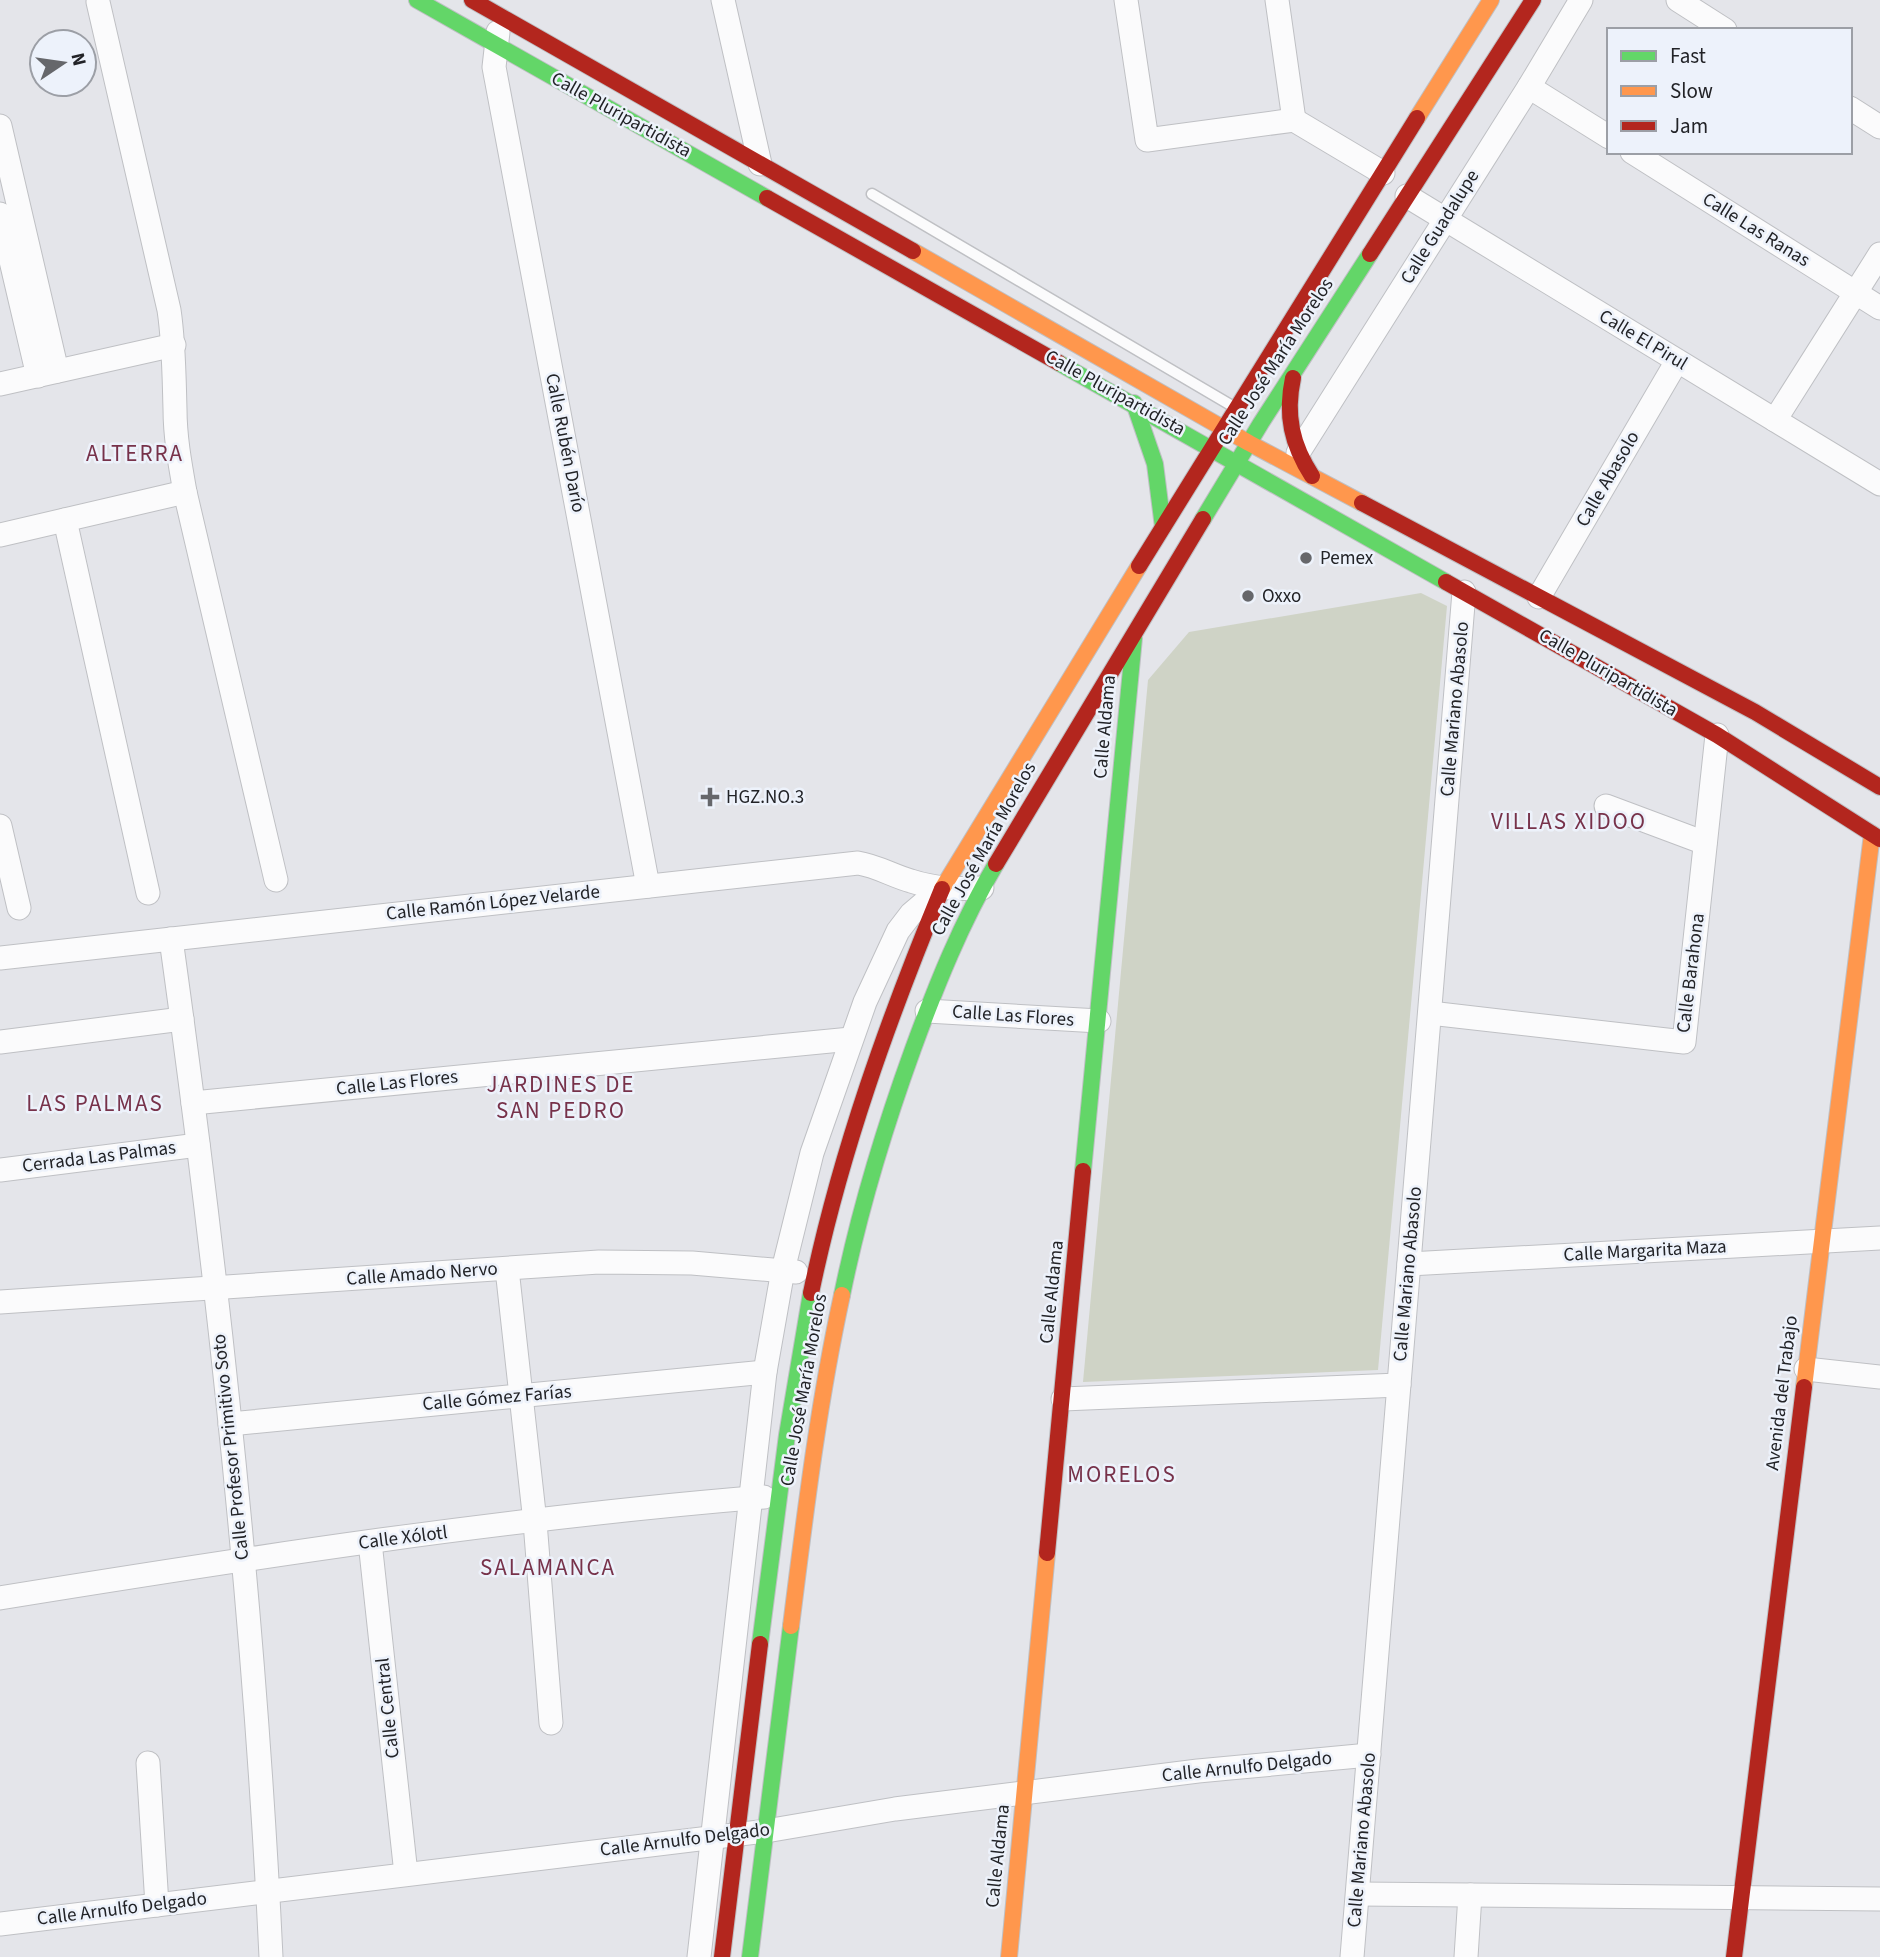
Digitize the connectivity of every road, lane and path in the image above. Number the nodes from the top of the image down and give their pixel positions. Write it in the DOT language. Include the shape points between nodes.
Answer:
graph roads {
  1 [pos="417,0"];
  2 [pos="472,0"];
  3 [pos="723,0"];
  4 [pos="1126,0"];
  5 [pos="1277,0"];
  6 [pos="1491,0"];
  7 [pos="1533,0"];
  8 [pos="1581,0"];
  9 [pos="1678,0"];
  10 [pos="98,2"];
  11 [pos="501,8"];
  12 [pos="1722,28"];
  13 [pos="497,45"];
  14 [pos="1529,87"];
  15 [pos="1852,109"];
  16 [pos="1294,120"];
  17 [pos="0,126"];
  18 [pos="1880,127"];
  19 [pos="1607,136"];
  20 [pos="1635,154"];
  21 [pos="760,164"];
  22 [pos="1383,173"];
  23 [pos="872,194"];
  24 [pos="1407,196"];
  25 [pos="0,214"];
  26 [pos="1445,220"];
  27 [pos="1880,254"];
  28 [pos="1856,293"];
  29 [pos="1880,308"];
  30 [pos="174,345"];
  31 [pos="1677,361"];
  32 [pos="1294,372"];
  33 [pos="48,373"];
  34 [pos="0,384"];
  35 [pos="1134,404"];
  36 [pos="1249,415"];
  37 [pos="1775,420"];
  38 [pos="1224,428"];
  39 [pos="1249,443"];
  40 [pos="1212,448"];
  41 [pos="1298,453"];
  42 [pos="1237,462"];
  43 [pos="1312,476"];
  44 [pos="1880,484"];
  45 [pos="186,492"];
  46 [pos="65,520"];
  47 [pos="1163,527"];
  48 [pos="0,535"];
  49 [pos="1464,592"];
  50 [pos="1539,597"];
  51 [pos="1135,630"];
  52 [pos="1717,735"];
  53 [pos="1880,787"];
  54 [pos="1605,806"];
  55 [pos="0,826"];
  56 [pos="1876,836"];
  57 [pos="1705,843"];
  58 [pos="276,880"];
  59 [pos="648,886"];
  60 [pos="982,888"];
  61 [pos="941,889"];
  62 [pos="148,893"];
  63 [pos="19,908"];
  64 [pos="171,939"];
  65 [pos="0,958"];
  66 [pos="927,1011"];
  67 [pos="1430,1013"];
  68 [pos="182,1019"];
  69 [pos="1099,1021"];
  70 [pos="851,1038"];
  71 [pos="0,1042"];
  72 [pos="193,1103"];
  73 [pos="198,1145"];
  74 [pos="0,1170"];
  75 [pos="1880,1238"];
  76 [pos="1822,1241"];
  77 [pos="1409,1264"];
  78 [pos="507,1269"];
  79 [pos="783,1270"];
  80 [pos="815,1275"];
  81 [pos="845,1279"];
  82 [pos="215,1288"];
  83 [pos="0,1302"];
  84 [pos="1806,1369"];
  85 [pos="765,1373"];
  86 [pos="1880,1377"];
  87 [pos="1399,1385"];
  88 [pos="522,1396"];
  89 [pos="1063,1399"];
  90 [pos="230,1424"];
  91 [pos="808,1493"];
  92 [pos="779,1496"];
  93 [pos="750,1499"];
  94 [pos="535,1521"];
  95 [pos="370,1542"];
  96 [pos="243,1559"];
  97 [pos="0,1598"];
  98 [pos="735,1634"];
  99 [pos="762,1636"];
  100 [pos="551,1723"];
  101 [pos="724,1731"];
  102 [pos="750,1733"];
  103 [pos="1369,1755"];
  104 [pos="148,1763"];
  105 [pos="1025,1793"];
  106 [pos="766,1831"];
  107 [pos="737,1834"];
  108 [pos="712,1837"];
  109 [pos="407,1874"];
  110 [pos="268,1891"];
  111 [pos="1358,1894"];
  112 [pos="1470,1895"];
  113 [pos="1741,1897"];
  114 [pos="1880,1899"];
  115 [pos="157,1905"];
  116 [pos="0,1924"];
  117 [pos="271,1957"];
  118 [pos="699,1957"];
  119 [pos="722,1957"];
  120 [pos="750,1957"];
  121 [pos="1009,1957"];
  122 [pos="1352,1957"];
  123 [pos="1466,1957"];
  124 [pos="1734,1957"];
  1 -- 13 [label="street, Calle Pluripartidista"];
  2 -- 11 [label="street, Calle Pluripartidista"];
  3 -- 21 [label="street"];
  4 -- 16 [label="street" via="1147,140"];
  5 -- 16 [label="street"];
  6 -- 22 [label="street, Calle José María Morelos"];
  7 -- 24 [label="street, Calle José María Morelos"];
  8 -- 14 [label="street, Calle Guadalupe"];
  9 -- 12 [label="street"];
  10 -- 30 [label="street"];
  11 -- 13 [label="street, Calle Rubén Darío"];
  11 -- 21 [label="street, Calle Pluripartidista"];
  13 -- 35 [label="street, Calle Pluripartidista"];
  13 -- 59 [label="street, Calle Rubén Darío" via="494,67"];
  14 -- 19 [label="street"];
  14 -- 26 [label="street, Calle Guadalupe"];
  15 -- 18 [label="street"];
  16 -- 22 [label="street"];
  17 -- 33 [label="street"];
  20 -- 28 [label="street, Calle Las Ranas"];
  21 -- 38 [label="street, Calle Pluripartidista"];
  22 -- 36 [label="street, Calle José María Morelos"];
  23 -- 36 [label="lane"];
  24 -- 26 [label="street, Calle El Pirul"];
  24 -- 32 [label="street, Calle José María Morelos"];
  25 -- 33 [label="street"];
  26 -- 31 [label="street, Calle El Pirul"];
  26 -- 41 [label="street, Calle Guadalupe"];
  27 -- 28 [label="street"];
  28 -- 29 [label="street, Calle Las Ranas"];
  28 -- 37 [label="street"];
  30 -- 33 [label="street"];
  30 -- 45 [label="street" via="178,451"];
  31 -- 37 [label="street, Calle El Pirul"];
  31 -- 50 [label="street, Calle Abasolo"];
  32 -- 36 [label="street, Calle José María Morelos"];
  32 -- 41 [label="street" via="1289,421"];
  33 -- 34 [label="street"];
  35 -- 40 [label="street, Calle Pluripartidista"];
  35 -- 47 [label="street" via="1156,464"];
  36 -- 38 [label="street, Calle José María Morelos"];
  36 -- 39 [label="street, Calle José María Morelos"];
  37 -- 44 [label="street, Calle El Pirul"];
  38 -- 39 [label="street, Calle Pluripartidista"];
  38 -- 40 [label="street, Calle José María Morelos"];
  39 -- 42 [label="street, Calle José María Morelos"];
  39 -- 43 [label="street, Calle Pluripartidista"];
  40 -- 42 [label="street, Calle Pluripartidista"];
  40 -- 47 [label="street, Calle José María Morelos"];
  41 -- 43 [label="street"];
  42 -- 49 [label="street, Calle Pluripartidista"];
  42 -- 51 [label="street, Calle José María Morelos"];
  43 -- 50 [label="street, Calle Pluripartidista"];
  45 -- 46 [label="street"];
  45 -- 58 [label="street"];
  46 -- 48 [label="street"];
  46 -- 62 [label="street"];
  47 -- 61 [label="street, Calle José María Morelos"];
  49 -- 52 [label="street, Calle Pluripartidista"];
  49 -- 67 [label="street, Calle Mariano Abasolo"];
  50 -- 53 [label="street, Calle Pluripartidista" via="1755,712"];
  51 -- 60 [label="street, Calle José María Morelos"];
  51 -- 69 [label="street, Calle Aldama"];
  52 -- 56 [label="street, Calle Pluripartidista"];
  52 -- 57 [label="street, Calle Barahona"];
  54 -- 57 [label="street"];
  55 -- 63 [label="street"];
  56 -- 76 [label="street, Avenida del Trabajo"];
  57 -- 67 [label="street, Calle Barahona" via="1684,1042"];
  59 -- 61 [label="street, Calle Ramón López Velarde" via="858,863"];
  59 -- 64 [label="street, Calle Ramón López Velarde"];
  60 -- 61 [label="street, Calle Ramón López Velarde"];
  60 -- 66 [label="street, Calle José María Morelos"];
  61 -- 70 [label="street" via="898,931"];
  61 -- 80 [label="street, Calle José María Morelos" via="869,1079"];
  64 -- 65 [label="street, Calle Ramón López Velarde"];
  64 -- 68 [label="street, Calle Profesor Primitivo Soto"];
  66 -- 69 [label="street, Calle Las Flores"];
  66 -- 81 [label="street, Calle José María Morelos" via="867,1189"];
  67 -- 77 [label="street, Calle Mariano Abasolo"];
  68 -- 71 [label="street"];
  68 -- 72 [label="street, Calle Profesor Primitivo Soto"];
  69 -- 89 [label="street, Calle Aldama"];
  70 -- 72 [label="street, Calle Las Flores"];
  70 -- 79 [label="street" via="812,1153"];
  72 -- 73 [label="street, Calle Profesor Primitivo Soto"];
  73 -- 74 [label="street, Cerrada Las Palmas"];
  73 -- 82 [label="street, Calle Profesor Primitivo Soto"];
  75 -- 76 [label="street, Calle Margarita Maza"];
  76 -- 77 [label="street, Calle Margarita Maza"];
  76 -- 84 [label="street, Avenida del Trabajo"];
  77 -- 87 [label="street, Calle Mariano Abasolo"];
  78 -- 79 [label="street, Calle Amado Nervo" via="612,1262"];
  78 -- 82 [label="street, Calle Amado Nervo"];
  78 -- 88 [label="street"];
  79 -- 80 [label="street, Calle Amado Nervo"];
  79 -- 85 [label="street"];
  80 -- 81 [label="street, Calle Amado Nervo"];
  80 -- 92 [label="street, Calle José María Morelos"];
  81 -- 91 [label="street, Calle José María Morelos"];
  82 -- 83 [label="street, Calle Amado Nervo"];
  82 -- 90 [label="street, Calle Profesor Primitivo Soto"];
  84 -- 86 [label="street"];
  84 -- 113 [label="street, Avenida del Trabajo"];
  85 -- 88 [label="street, Calle Gómez Farías"];
  85 -- 93 [label="street"];
  87 -- 89 [label="street"];
  87 -- 103 [label="street, Calle Mariano Abasolo"];
  88 -- 90 [label="street, Calle Gómez Farías"];
  88 -- 94 [label="street"];
  89 -- 105 [label="street, Calle Aldama"];
  90 -- 96 [label="street, Calle Profesor Primitivo Soto"];
  91 -- 92 [label="street, Calle Xólotl"];
  91 -- 106 [label="street, Calle José María Morelos"];
  92 -- 93 [label="street, Calle Xólotl"];
  92 -- 99 [label="street, Calle José María Morelos"];
  93 -- 94 [label="street, Calle Xólotl"];
  93 -- 98 [label="street"];
  94 -- 95 [label="street, Calle Xólotl"];
  94 -- 100 [label="street"];
  95 -- 96 [label="street, Calle Xólotl"];
  95 -- 109 [label="street, Calle Central"];
  96 -- 97 [label="street, Calle Xólotl"];
  96 -- 110 [label="street, Calle Profesor Primitivo Soto"];
  98 -- 99 [label="street"];
  98 -- 101 [label="street"];
  99 -- 102 [label="street, Calle José María Morelos"];
  101 -- 102 [label="street"];
  101 -- 108 [label="street"];
  102 -- 107 [label="street, Calle José María Morelos"];
  103 -- 105 [label="street, Calle Arnulfo Delgado"];
  103 -- 111 [label="street, Calle Mariano Abasolo"];
  104 -- 115 [label="street"];
  105 -- 106 [label="street, Calle Arnulfo Delgado"];
  105 -- 121 [label="street, Calle Aldama"];
  106 -- 107 [label="street, Calle Arnulfo Delgado"];
  106 -- 120 [label="street, Calle José María Morelos"];
  107 -- 108 [label="street, Calle Arnulfo Delgado"];
  107 -- 119 [label="street, Calle José María Morelos"];
  108 -- 109 [label="street, Calle Arnulfo Delgado"];
  108 -- 118 [label="street"];
  109 -- 110 [label="street, Calle Arnulfo Delgado"];
  110 -- 115 [label="street, Calle Arnulfo Delgado"];
  110 -- 117 [label="street, Calle Profesor Primitivo Soto"];
  111 -- 112 [label="street"];
  111 -- 122 [label="street, Calle Mariano Abasolo"];
  112 -- 113 [label="street"];
  112 -- 123 [label="street"];
  113 -- 114 [label="street"];
  113 -- 124 [label="street, Avenida del Trabajo"];
  115 -- 116 [label="street, Calle Arnulfo Delgado"];
}
